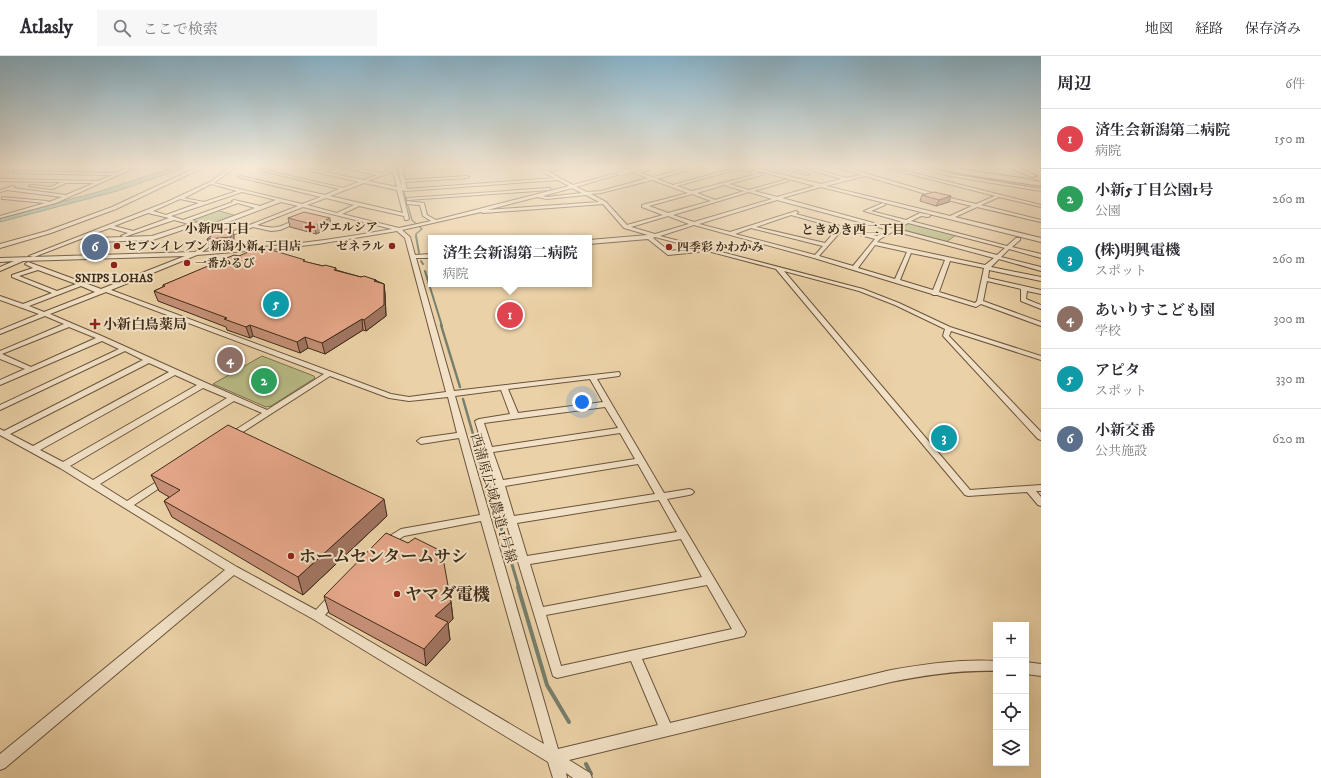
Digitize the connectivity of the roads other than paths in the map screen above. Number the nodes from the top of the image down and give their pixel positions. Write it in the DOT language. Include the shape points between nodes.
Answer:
graph roads {
  1 [pos="29,201"];
  2 [pos="56,201"];
  3 [pos="130,201"];
  4 [pos="173,201"];
  5 [pos="193,201"];
  6 [pos="211,201"];
  7 [pos="232,201"];
  8 [pos="279,201"];
  9 [pos="284,201"];
  10 [pos="313,201"];
  11 [pos="345,201"];
  12 [pos="404,201"];
  13 [pos="408,201"];
  14 [pos="509,201"];
  15 [pos="600,201"];
  16 [pos="661,201"];
  17 [pos="715,201"];
  18 [pos="770,201"];
  19 [pos="783,201"];
  20 [pos="870,201"];
  21 [pos="880,201"];
  22 [pos="957,201"];
  23 [pos="988,201"];
  24 [pos="1021,201"];
  25 [pos="238,202"];
  26 [pos="51,203"];
  27 [pos="204,203"];
  28 [pos="604,203"];
  29 [pos="359,204"];
  30 [pos="303,205"];
  31 [pos="805,206"];
  32 [pos="976,206"];
  33 [pos="1041,206"];
  34 [pos="260,208"];
  35 [pos="323,210"];
  36 [pos="478,210"];
  37 [pos="148,211"];
  38 [pos="338,214"];
  39 [pos="792,214"];
  40 [pos="406,215"];
  41 [pos="667,215"];
  42 [pos="167,216"];
  43 [pos="310,216"];
  44 [pos="0,217"];
  45 [pos="175,218"];
  46 [pos="303,218"];
  47 [pos="950,218"];
  48 [pos="184,221"];
  49 [pos="434,221"];
  50 [pos="1041,221"];
  51 [pos="907,222"];
  52 [pos="194,224"];
  53 [pos="694,224"];
  54 [pos="252,225"];
  55 [pos="110,226"];
  56 [pos="626,226"];
  57 [pos="410,227"];
  58 [pos="750,227"];
  59 [pos="207,228"];
  60 [pos="841,228"];
  61 [pos="398,229"];
  62 [pos="893,230"];
  63 [pos="133,233"];
  64 [pos="229,234"];
  65 [pos="728,234"];
  66 [pos="651,236"];
  67 [pos="84,237"];
  68 [pos="878,238"];
  69 [pos="115,239"];
  70 [pos="1018,239"];
  71 [pos="1041,240"];
  72 [pos="592,242"];
  73 [pos="873,243"];
  74 [pos="1041,244"];
  75 [pos="826,245"];
  76 [pos="0,246"];
  77 [pos="1008,248"];
  78 [pos="705,249"];
  79 [pos="908,252"];
  80 [pos="197,253"];
  81 [pos="428,256"];
  82 [pos="1041,256"];
  83 [pos="413,257"];
  84 [pos="816,257"];
  85 [pos="997,257"];
  86 [pos="0,260"];
  87 [pos="948,260"];
  88 [pos="27,262"];
  89 [pos="987,267"];
  90 [pos="36,268"];
  91 [pos="778,268"];
  92 [pos="0,269"];
  93 [pos="854,269"];
  94 [pos="1041,269"];
  95 [pos="984,279"];
  96 [pos="1041,279"];
  97 [pos="896,282"];
  98 [pos="81,284"];
  99 [pos="1024,288"];
  100 [pos="105,291"];
  101 [pos="1041,292"];
  102 [pos="57,293"];
  103 [pos="935,294"];
  104 [pos="0,298"];
  105 [pos="980,302"];
  106 [pos="24,306"];
  107 [pos="1041,307"];
  108 [pos="47,314"];
  109 [pos="70,324"];
  110 [pos="1041,324"];
  111 [pos="948,328"];
  112 [pos="0,332"];
  113 [pos="102,338"];
  114 [pos="124,349"];
  115 [pos="0,355"];
  116 [pos="1041,358"];
  117 [pos="149,360"];
  118 [pos="30,369"];
  119 [pos="175,372"];
  120 [pos="329,374"];
  121 [pos="616,374"];
  122 [pos="592,377"];
  123 [pos="0,383"];
  124 [pos="203,385"];
  125 [pos="504,388"];
  126 [pos="451,394"];
  127 [pos="233,398"];
  128 [pos="607,404"];
  129 [pos="0,408"];
  130 [pos="268,412"];
  131 [pos="515,416"];
  132 [pos="622,430"];
  133 [pos="2,433"];
  134 [pos="462,435"];
  135 [pos="1041,437"];
  136 [pos="421,441"];
  137 [pos="222,443"];
  138 [pos="33,450"];
  139 [pos="488,450"];
  140 [pos="640,461"];
  141 [pos="63,466"];
  142 [pos="175,474"];
  143 [pos="93,484"];
  144 [pos="499,484"];
  145 [pos="1041,488"];
  146 [pos="1029,489"];
  147 [pos="689,492"];
  148 [pos="660,496"];
  149 [pos="1041,503"];
  150 [pos="128,505"];
  151 [pos="485,517"];
  152 [pos="511,520"];
  153 [pos="683,535"];
  154 [pos="380,550"];
  155 [pos="523,561"];
  156 [pos="233,570"];
  157 [pos="709,580"];
  158 [pos="343,588"];
  159 [pos="538,612"];
  160 [pos="317,616"];
  161 [pos="634,655"];
  162 [pos="993,666"];
  163 [pos="1029,668"];
  164 [pos="1041,670"];
  165 [pos="667,730"];
  166 [pos="553,757"];
  167 [pos="0,763"];
  168 [pos="560,778"];
  169 [pos="585,778"];
  1 -- 26 [label="street"];
  2 -- 26 [label="street"];
  3 -- 76 [label="street" via="49,232"];
  4 -- 37 [label="street"];
  5 -- 27 [label="street"];
  6 -- 27 [label="street"];
  7 -- 25 [label="street"];
  8 -- 34 [label="street"];
  9 -- 30 [label="street"];
  10 -- 30 [label="street"];
  11 -- 29 [label="street"];
  12 -- 40 [label="street"];
  13 -- 49 [label="street" via="409,204 422,204 425,216"];
  14 -- 36 [label="street"];
  15 -- 28 [label="street"];
  16 -- 41 [label="street" via="644,206"];
  17 -- 41 [label="street"];
  18 -- 53 [label="street"];
  19 -- 31 [label="street"];
  20 -- 51 [label="street" via="883,204 866,211"];
  21 -- 47 [label="street"];
  22 -- 32 [label="street"];
  23 -- 32 [label="street"];
  24 -- 33 [label="street"];
  25 -- 34 [label="street"];
  25 -- 48 [label="street"];
  26 -- 44 [label="street"];
  27 -- 42 [label="street"];
  28 -- 36 [label="street" via="495,212"];
  28 -- 56 [label="street"];
  29 -- 38 [label="street"];
  29 -- 40 [label="street"];
  30 -- 35 [label="street"];
  30 -- 54 [label="street"];
  31 -- 39 [label="street"];
  31 -- 62 [label="street"];
  32 -- 47 [label="street"];
  32 -- 50 [label="street"];
  34 -- 59 [label="street"];
  35 -- 38 [label="street"];
  35 -- 43 [label="street"];
  36 -- 49 [label="street"];
  37 -- 42 [label="street"];
  37 -- 55 [label="street"];
  38 -- 61 [label="street"];
  39 -- 58 [label="street"];
  39 -- 60 [label="street"];
  40 -- 57 [label="street"];
  41 -- 53 [label="street"];
  41 -- 56 [label="street"];
  42 -- 45 [label="street"];
  45 -- 48 [label="street"];
  45 -- 63 [label="street"];
  46 -- 54 [label="street" via="271,230"];
  47 -- 71 [label="street"];
  48 -- 52 [label="street"];
  49 -- 57 [label="street"];
  51 -- 62 [label="street"];
  51 -- 70 [label="street" via="920,214"];
  51 -- 77 [label="street"];
  52 -- 59 [label="street"];
  52 -- 69 [label="street" via="153,238"];
  53 -- 65 [label="street"];
  53 -- 66 [label="street"];
  54 -- 64 [label="street"];
  55 -- 63 [label="street"];
  55 -- 67 [label="street"];
  56 -- 66 [label="street"];
  57 -- 61 [label="street"];
  58 -- 65 [label="street"];
  58 -- 75 [label="street"];
  59 -- 64 [label="street"];
  60 -- 68 [label="street"];
  60 -- 75 [label="street"];
  61 -- 80 [label="street" via="295,245"];
  61 -- 83 [label="street, 西蒲原広域農道 1号線" via="407,237"];
  62 -- 68 [label="street"];
  62 -- 85 [label="street"];
  63 -- 69 [label="street"];
  64 -- 80 [label="street" via="210,242"];
  65 -- 84 [label="street"];
  66 -- 72 [label="street"];
  66 -- 78 [label="street"];
  66 -- 78 [label="street" via="668,253"];
  67 -- 69 [label="street" via="94,240"];
  67 -- 88 [label="street"];
  68 -- 73 [label="street"];
  70 -- 74 [label="street"];
  70 -- 77 [label="street"];
  73 -- 79 [label="street"];
  73 -- 93 [label="street"];
  75 -- 84 [label="street"];
  77 -- 82 [label="street"];
  77 -- 85 [label="street"];
  78 -- 91 [label="street"];
  79 -- 87 [label="street"];
  79 -- 97 [label="street"];
  80 -- 88 [label="street"];
  80 -- 100 [label="street"];
  81 -- 83 [label="street"];
  83 -- 126 [label="street, 西蒲原広域農道 1号線"];
  84 -- 93 [label="street"];
  85 -- 89 [label="street"];
  85 -- 94 [label="street"];
  86 -- 88 [label="street"];
  87 -- 89 [label="street"];
  87 -- 103 [label="street"];
  88 -- 90 [label="street"];
  88 -- 92 [label="street"];
  89 -- 95 [label="street"];
  89 -- 96 [label="street"];
  90 -- 98 [label="street"];
  90 -- 102 [label="street" via="14,276"];
  91 -- 111 [label="street" via="861,290"];
  91 -- 146 [label="street" via="968,493"];
  93 -- 97 [label="street"];
  95 -- 99 [label="street"];
  95 -- 105 [label="street"];
  97 -- 103 [label="street"];
  98 -- 100 [label="street"];
  98 -- 102 [label="street"];
  99 -- 101 [label="street"];
  99 -- 107 [label="street" via="1023,300"];
  100 -- 108 [label="street"];
  100 -- 120 [label="street"];
  102 -- 106 [label="street"];
  103 -- 105 [label="street" via="976,305"];
  104 -- 106 [label="street"];
  105 -- 110 [label="street"];
  106 -- 108 [label="street"];
  108 -- 109 [label="street"];
  108 -- 112 [label="street"];
  109 -- 113 [label="street"];
  109 -- 115 [label="street"];
  111 -- 116 [label="street"];
  111 -- 135 [label="street" via="946,336"];
  113 -- 114 [label="street"];
  113 -- 118 [label="street"];
  114 -- 117 [label="street"];
  114 -- 129 [label="street"];
  115 -- 118 [label="street"];
  117 -- 119 [label="street"];
  117 -- 133 [label="street"];
  118 -- 123 [label="street"];
  119 -- 124 [label="street"];
  119 -- 138 [label="street"];
  120 -- 126 [label="street" via="399,398"];
  120 -- 130 [label="street"];
  121 -- 122 [label="street"];
  122 -- 125 [label="street"];
  122 -- 128 [label="street"];
  124 -- 127 [label="street"];
  124 -- 141 [label="street"];
  125 -- 126 [label="street"];
  125 -- 131 [label="street"];
  126 -- 134 [label="street, 西蒲原広域農道 1号線"];
  127 -- 130 [label="street"];
  127 -- 143 [label="street"];
  128 -- 131 [label="street"];
  128 -- 132 [label="street"];
  130 -- 137 [label="street"];
  131 -- 139 [label="street" via="479,421"];
  132 -- 139 [label="street"];
  132 -- 140 [label="street"];
  133 -- 138 [label="street"];
  134 -- 136 [label="street"];
  134 -- 151 [label="street, 西蒲原広域農道 1号線"];
  138 -- 141 [label="street"];
  139 -- 144 [label="street"];
  140 -- 144 [label="street"];
  140 -- 148 [label="street"];
  141 -- 143 [label="street"];
  142 -- 150 [label="street"];
  143 -- 150 [label="street"];
  144 -- 152 [label="street"];
  145 -- 146 [label="street"];
  146 -- 149 [label="street"];
  147 -- 148 [label="street"];
  148 -- 152 [label="street"];
  148 -- 153 [label="street"];
  150 -- 156 [label="street"];
  151 -- 154 [label="street" via="401,533"];
  151 -- 166 [label="street, 西蒲原広域農道 1号線"];
  152 -- 155 [label="street"];
  153 -- 155 [label="street"];
  153 -- 157 [label="street"];
  155 -- 159 [label="street"];
  156 -- 160 [label="street"];
  156 -- 167 [label="street"];
  157 -- 159 [label="street"];
  157 -- 161 [label="street" via="740,632"];
  158 -- 160 [label="street"];
  159 -- 161 [label="street" via="557,672"];
  160 -- 166 [label="street"];
  161 -- 165 [label="street"];
  162 -- 165 [label="street" via="928,669"];
  163 -- 164 [label="street"];
  165 -- 166 [label="street"];
  166 -- 168 [label="street, 西蒲原広域農道 1号線"];
  166 -- 169 [label="street"];
}
